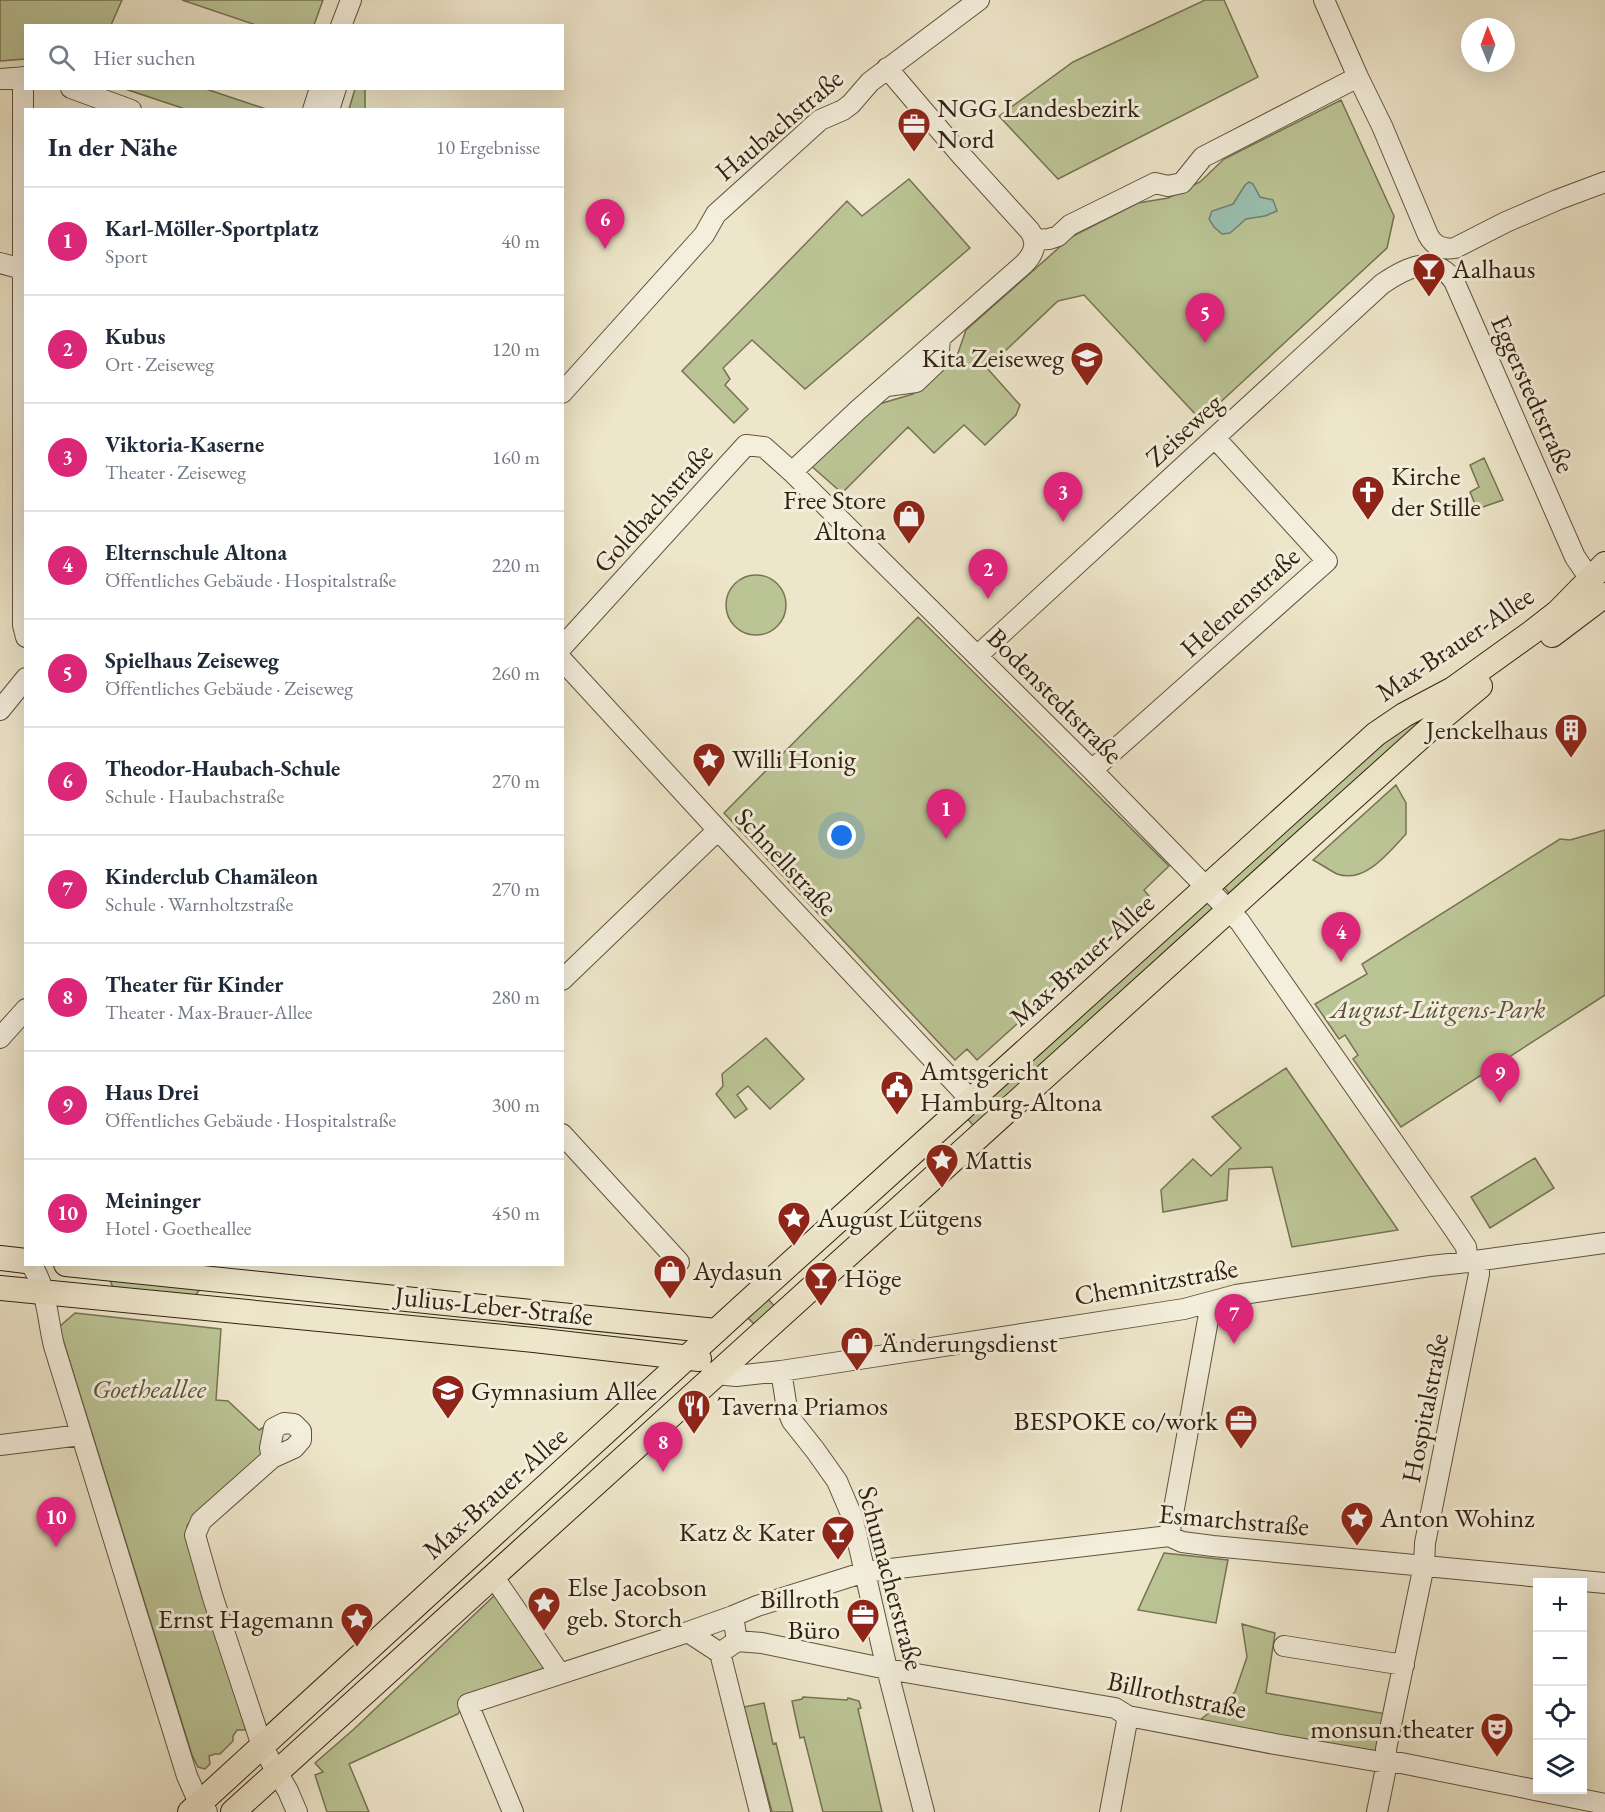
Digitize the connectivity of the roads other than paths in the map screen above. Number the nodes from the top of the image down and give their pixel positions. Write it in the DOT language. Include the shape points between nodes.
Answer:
graph roads {
  1 [pos="353,0"];
  2 [pos="979,0"];
  3 [pos="1324,0"];
  4 [pos="342,24"];
  5 [pos="357,24"];
  6 [pos="887,68"];
  7 [pos="24,77"];
  8 [pos="1358,78"];
  9 [pos="0,79"];
  10 [pos="77,90"];
  11 [pos="319,90"];
  12 [pos="335,90"];
  13 [pos="126,108"];
  14 [pos="314,108"];
  15 [pos="330,108"];
  16 [pos="1605,182"];
  17 [pos="1034,240"];
  18 [pos="0,263"];
  19 [pos="1437,267"];
  20 [pos="24,270"];
  21 [pos="564,391"];
  22 [pos="1215,438"];
  23 [pos="764,447"];
  24 [pos="792,472"];
  25 [pos="1600,579"];
  26 [pos="24,629"];
  27 [pos="564,645"];
  28 [pos="977,656"];
  29 [pos="564,662"];
  30 [pos="24,680"];
  31 [pos="0,710"];
  32 [pos="1092,770"];
  33 [pos="718,830"];
  34 [pos="1207,887"];
  35 [pos="1229,910"];
  36 [pos="564,978"];
  37 [pos="24,1012"];
  38 [pos="0,1038"];
  39 [pos="971,1100"];
  40 [pos="564,1136"];
  41 [pos="1605,1243"];
  42 [pos="0,1258"];
  43 [pos="24,1261"];
  44 [pos="679,1262"];
  45 [pos="1473,1262"];
  46 [pos="31,1266"];
  47 [pos="96,1266"];
  48 [pos="0,1288"];
  49 [pos="43,1292"];
  50 [pos="1211,1302"];
  51 [pos="716,1331"];
  52 [pos="687,1358"];
  53 [pos="724,1367"];
  54 [pos="781,1371"];
  55 [pos="81,1435"];
  56 [pos="0,1445"];
  57 [pos="272,1458"];
  58 [pos="1169,1536"];
  59 [pos="1424,1565"];
  60 [pos="865,1572"];
  61 [pos="493,1576"];
  62 [pos="1605,1583"];
  63 [pos="733,1616"];
  64 [pos="688,1632"];
  65 [pos="737,1641"];
  66 [pos="1284,1646"];
  67 [pos="720,1653"];
  68 [pos="1404,1665"];
  69 [pos="887,1669"];
  70 [pos="560,1674"];
  71 [pos="1128,1716"];
  72 [pos="262,1746"];
  73 [pos="1387,1763"];
  74 [pos="276,1773"];
  75 [pos="1605,1804"];
  76 [pos="199,1809"];
  77 [pos="233,1812"];
  78 [pos="297,1812"];
  79 [pos="513,1812"];
  80 [pos="760,1812"];
  81 [pos="924,1812"];
  82 [pos="1110,1812"];
  83 [pos="1377,1812"];
  1 -- 4 [label="street"];
  1 -- 5 [label="street"];
  2 -- 6 [label="street, Haubachstraße"];
  3 -- 8 [label="street"];
  6 -- 17 [label="street"];
  6 -- 21 [label="street, Haubachstraße" via="843,110 820,120 716,214 704,235"];
  7 -- 9 [label="street"];
  7 -- 20 [label="street"];
  8 -- 16 [label="street" via="1428,235 1442,248 1455,248 1506,222"];
  8 -- 17 [label="street" via="1203,157 1182,183 1155,183 1070,225 1058,236"];
  10 -- 13 [label="street"];
  11 -- 14 [label="street"];
  12 -- 15 [label="street"];
  17 -- 24 [label="street" via="1032,255 1024,264"];
  18 -- 20 [label="street"];
  19 -- 22 [label="street, Zeiseweg" via="1412,267 1382,284"];
  19 -- 25 [label="street, Eggerstedtstraße" via="1454,281 1575,557"];
  20 -- 26 [label="street"];
  22 -- 28 [label="street, Zeiseweg"];
  22 -- 32 [label="street, Helenenstraße" via="1327,561"];
  23 -- 24 [label="street, Bodenstedtstraße"];
  23 -- 27 [label="street, Goldbachstraße" via="746,445"];
  24 -- 28 [label="street, Bodenstedtstraße"];
  25 -- 34 [label="main road, Max-Brauer-Allee" via="1453,689 1376,734"];
  25 -- 35 [label="main road, Max-Brauer-Allee" via="1531,651 1514,659 1443,717"];
  28 -- 32 [label="street, Bodenstedtstraße"];
  29 -- 33 [label="street, Schnellstraße"];
  30 -- 31 [label="street"];
  32 -- 34 [label="street, Bodenstedtstraße"];
  33 -- 36 [label="street"];
  33 -- 39 [label="street, Schnellstraße"];
  34 -- 35 [label="street, Bodenstedtstraße"];
  34 -- 39 [label="main road, Max-Brauer-Allee"];
  35 -- 45 [label="street, Hospitalstraße" via="1454,1229"];
  35 -- 53 [label="main road, Max-Brauer-Allee"];
  37 -- 38 [label="street"];
  39 -- 51 [label="main road, Max-Brauer-Allee"];
  40 -- 44 [label="street"];
  41 -- 45 [label="street, Chemnitzstraße"];
  42 -- 43 [label="main road"];
  45 -- 50 [label="street, Chemnitzstraße" via="1245,1293"];
  45 -- 59 [label="street, Hospitalstraße" via="1479,1274 1425,1543"];
  46 -- 49 [label="street"];
  47 -- 51 [label="main road, Julius-Leber-Straße"];
  48 -- 49 [label="main road, Julius-Leber-Straße"];
  49 -- 52 [label="main road, Julius-Leber-Straße"];
  49 -- 55 [label="street" via="54,1346"];
  50 -- 54 [label="street, Chemnitzstraße"];
  50 -- 58 [label="street"];
  51 -- 52 [label="main road, Max-Brauer-Allee"];
  52 -- 53 [label="main road, Julius-Leber-Straße"];
  52 -- 72 [label="main road, Max-Brauer-Allee"];
  53 -- 54 [label="street, Chemnitzstraße" via="736,1376"];
  53 -- 61 [label="main road, Max-Brauer-Allee"];
  54 -- 60 [label="street, Schumacherstraße" via="792,1421 829,1468 845,1498"];
  55 -- 56 [label="street"];
  55 -- 76 [label="street"];
  57 -- 72 [label="street" via="201,1521 195,1535"];
  58 -- 59 [label="street, Esmarchstraße" via="1182,1542 1214,1546"];
  58 -- 60 [label="street, Esmarchstraße"];
  59 -- 62 [label="street, Esmarchstraße"];
  59 -- 68 [label="street, Hospitalstraße"];
  60 -- 63 [label="street, Esmarchstraße"];
  60 -- 69 [label="street, Schumacherstraße"];
  61 -- 70 [label="street"];
  61 -- 74 [label="main road, Max-Brauer-Allee"];
  63 -- 64 [label="street, Esmarchstraße"];
  63 -- 65 [label="street"];
  64 -- 67 [label="street"];
  64 -- 70 [label="street, Esmarchstraße"];
  65 -- 67 [label="street"];
  65 -- 69 [label="street, Billrothstraße"];
  66 -- 68 [label="street"];
  67 -- 80 [label="street"];
  68 -- 73 [label="street, Hospitalstraße" via="1386,1749"];
  69 -- 71 [label="street, Billrothstraße" via="1115,1708"];
  69 -- 81 [label="street, Schumacherstraße"];
  70 -- 79 [label="street, Esmarchstraße" via="468,1704"];
  71 -- 73 [label="street, Billrothstraße"];
  71 -- 82 [label="street"];
  72 -- 74 [label="street"];
  72 -- 76 [label="main road, Max-Brauer-Allee"];
  73 -- 75 [label="street, Billrothstraße"];
  73 -- 83 [label="street, Hospitalstraße"];
  74 -- 77 [label="main road, Max-Brauer-Allee"];
  74 -- 78 [label="street"];
}
